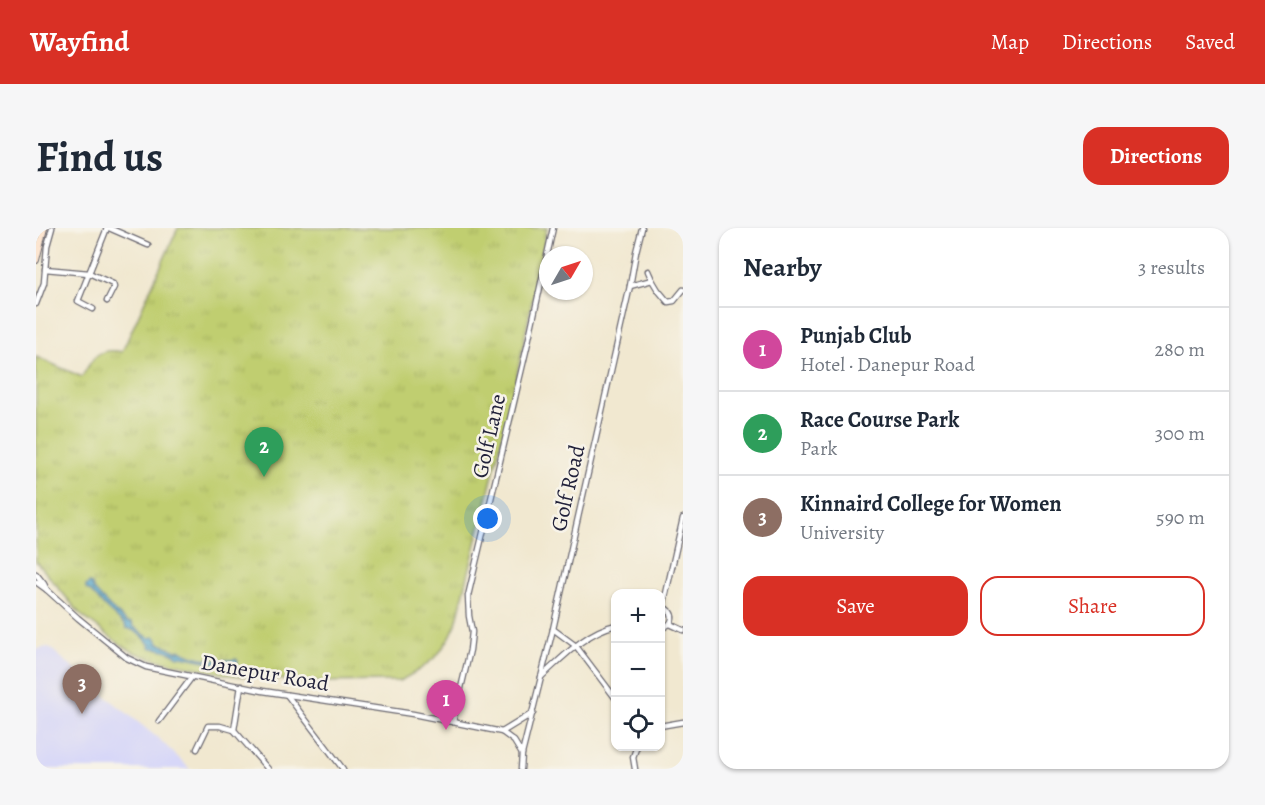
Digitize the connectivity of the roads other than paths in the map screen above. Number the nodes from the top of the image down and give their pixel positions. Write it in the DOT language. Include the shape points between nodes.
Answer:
graph roads {
  1 [pos="44,228"];
  2 [pos="52,228"];
  3 [pos="108,228"];
  4 [pos="553,228"];
  5 [pos="642,228"];
  6 [pos="148,245"];
  7 [pos="36,260"];
  8 [pos="45,266"];
  9 [pos="648,271"];
  10 [pos="89,273"];
  11 [pos="652,280"];
  12 [pos="630,286"];
  13 [pos="683,290"];
  14 [pos="107,301"];
  15 [pos="36,304"];
  16 [pos="93,309"];
  17 [pos="683,518"];
  18 [pos="674,554"];
  19 [pos="683,556"];
  20 [pos="36,574"];
  21 [pos="36,582"];
  22 [pos="47,590"];
  23 [pos="665,594"];
  24 [pos="665,608"];
  25 [pos="670,624"];
  26 [pos="611,627"];
  27 [pos="665,627"];
  28 [pos="553,629"];
  29 [pos="683,630"];
  30 [pos="576,646"];
  31 [pos="192,677"];
  32 [pos="541,677"];
  33 [pos="241,687"];
  34 [pos="286,694"];
  35 [pos="614,697"];
  36 [pos="533,713"];
  37 [pos="159,721"];
  38 [pos="453,722"];
  39 [pos="683,722"];
  40 [pos="665,725"];
  41 [pos="234,730"];
  42 [pos="502,732"];
  43 [pos="197,749"];
  44 [pos="635,751"];
  45 [pos="522,754"];
  46 [pos="268,769"];
  47 [pos="343,769"];
  48 [pos="521,769"];
  49 [pos="635,769"];
  1 -- 7 [label="main road"];
  2 -- 8 [label="street"];
  3 -- 6 [label="street"];
  3 -- 10 [label="street"];
  4 -- 38 [label="street, Golf Lane" via="468,596 470,650"];
  5 -- 12 [label="street, Golf Road"];
  7 -- 8 [label="street"];
  8 -- 10 [label="street"];
  8 -- 15 [label="street"];
  9 -- 11 [label="street"];
  10 -- 14 [label="street" via="114,285"];
  10 -- 16 [label="street" via="78,301"];
  11 -- 12 [label="street"];
  11 -- 13 [label="street" via="668,302"];
  12 -- 28 [label="street, Golf Road"];
  17 -- 18 [label="street"];
  18 -- 19 [label="street"];
  18 -- 23 [label="street"];
  20 -- 22 [label="street, Danepur Road"];
  21 -- 22 [label="street, Danepur Road"];
  22 -- 31 [label="street, Danepur Road" via="127,658 146,667"];
  24 -- 25 [label="street" via="672,615"];
  25 -- 27 [label="street"];
  25 -- 29 [label="street"];
  26 -- 30 [label="street"];
  28 -- 30 [label="street"];
  28 -- 32 [label="street, Golf Road"];
  30 -- 32 [label="street"];
  30 -- 35 [label="street"];
  31 -- 33 [label="street, Danepur Road"];
  31 -- 37 [label="street"];
  32 -- 36 [label="street, Golf Road"];
  33 -- 34 [label="street, Danepur Road"];
  33 -- 41 [label="street"];
  34 -- 38 [label="street, Danepur Road"];
  34 -- 47 [label="street"];
  36 -- 42 [label="street"];
  36 -- 45 [label="street, Golf Road"];
  38 -- 42 [label="street, Danepur Road"];
  39 -- 40 [label="street"];
  41 -- 43 [label="street" via="208,726"];
  41 -- 46 [label="street"];
  42 -- 45 [label="street"];
  44 -- 49 [label="street"];
  45 -- 48 [label="street, Golf Road"];
}
